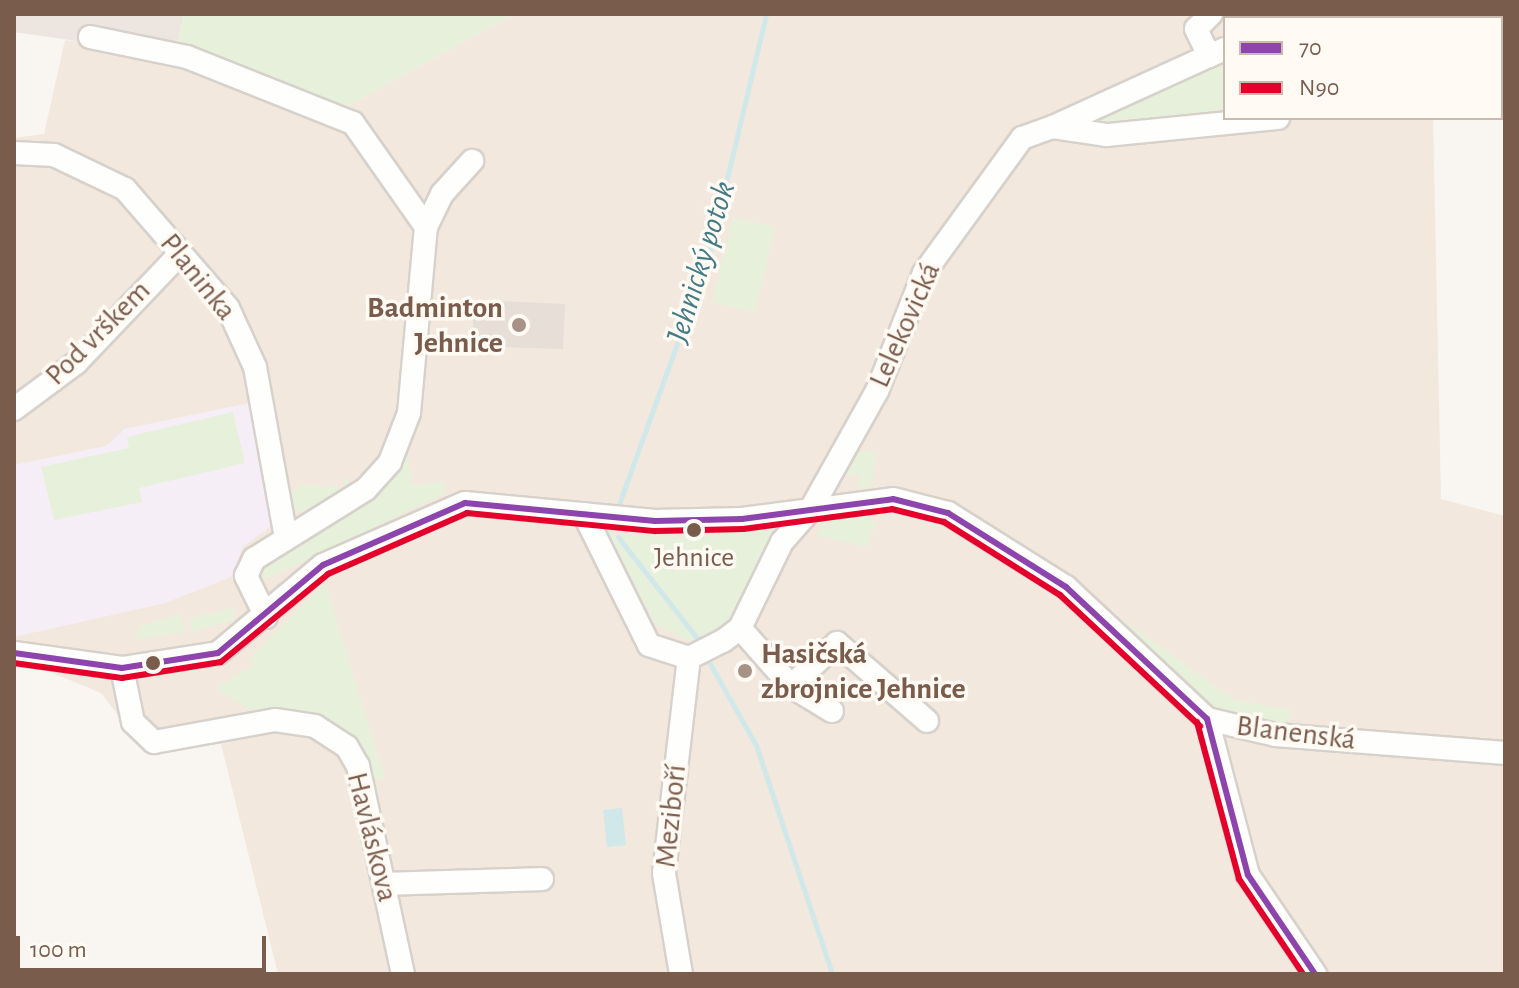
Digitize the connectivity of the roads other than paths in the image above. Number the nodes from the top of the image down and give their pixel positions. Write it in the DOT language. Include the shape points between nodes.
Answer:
graph roads {
  1 [pos="1195,19"];
  2 [pos="90,37"];
  3 [pos="1217,52"];
  4 [pos="1258,120"];
  5 [pos="1053,127"];
  6 [pos="14,153"];
  7 [pos="472,161"];
  8 [pos="426,227"];
  9 [pos="179,255"];
  10 [pos="14,409"];
  11 [pos="811,509"];
  12 [pos="584,514"];
  13 [pos="286,537"];
  14 [pos="266,617"];
  15 [pos="740,628"];
  16 [pos="14,653"];
  17 [pos="689,658"];
  18 [pos="122,668"];
  19 [pos="791,686"];
  20 [pos="832,711"];
  21 [pos="1207,719"];
  22 [pos="927,721"];
  23 [pos="1505,753"];
  24 [pos="542,879"];
  25 [pos="385,884"];
  26 [pos="403,974"];
  27 [pos="681,974"];
  28 [pos="1315,974"];
  1 -- 3 [label="street"];
  2 -- 8 [label="street" via="187,57 353,123"];
  3 -- 5 [label="street, Lelekovická"];
  4 -- 5 [label="street" via="1107,135"];
  5 -- 11 [label="street, Lelekovická" via="1010,150 941,246 914,293 877,391"];
  6 -- 9 [label="street, Planinka" via="54,155 105,176 125,189"];
  7 -- 8 [label="street" via="442,194"];
  8 -- 13 [label="street" via="409,413 390,462 366,489"];
  9 -- 10 [label="street, Pod vrškem" via="76,363"];
  9 -- 13 [label="street, Planinka" via="248,342"];
  11 -- 12 [label="street, Blanenská" via="700,520"];
  11 -- 15 [label="street, Lelekovická" via="782,542"];
  11 -- 21 [label="street, Blanenská" via="893,499 948,513 1066,587"];
  12 -- 14 [label="street, Blanenská" via="465,503 323,565"];
  12 -- 17 [label="street" via="649,645"];
  13 -- 14 [label="street" via="254,559 246,576"];
  14 -- 18 [label="street, Blanenská" via="218,653"];
  15 -- 17 [label="street"];
  15 -- 19 [label="street"];
  16 -- 18 [label="street, Blanenská"];
  17 -- 27 [label="street, Meziboří" via="664,873"];
  18 -- 25 [label="street, Havláskova" via="133,722 154,742 275,720 334,735 358,766"];
  19 -- 20 [label="street"];
  19 -- 22 [label="street" via="837,643"];
  21 -- 23 [label="street, Blanenská" via="1276,735"];
  21 -- 28 [label="street" via="1248,875"];
  24 -- 25 [label="street"];
  25 -- 26 [label="street, Havláskova"];
}
